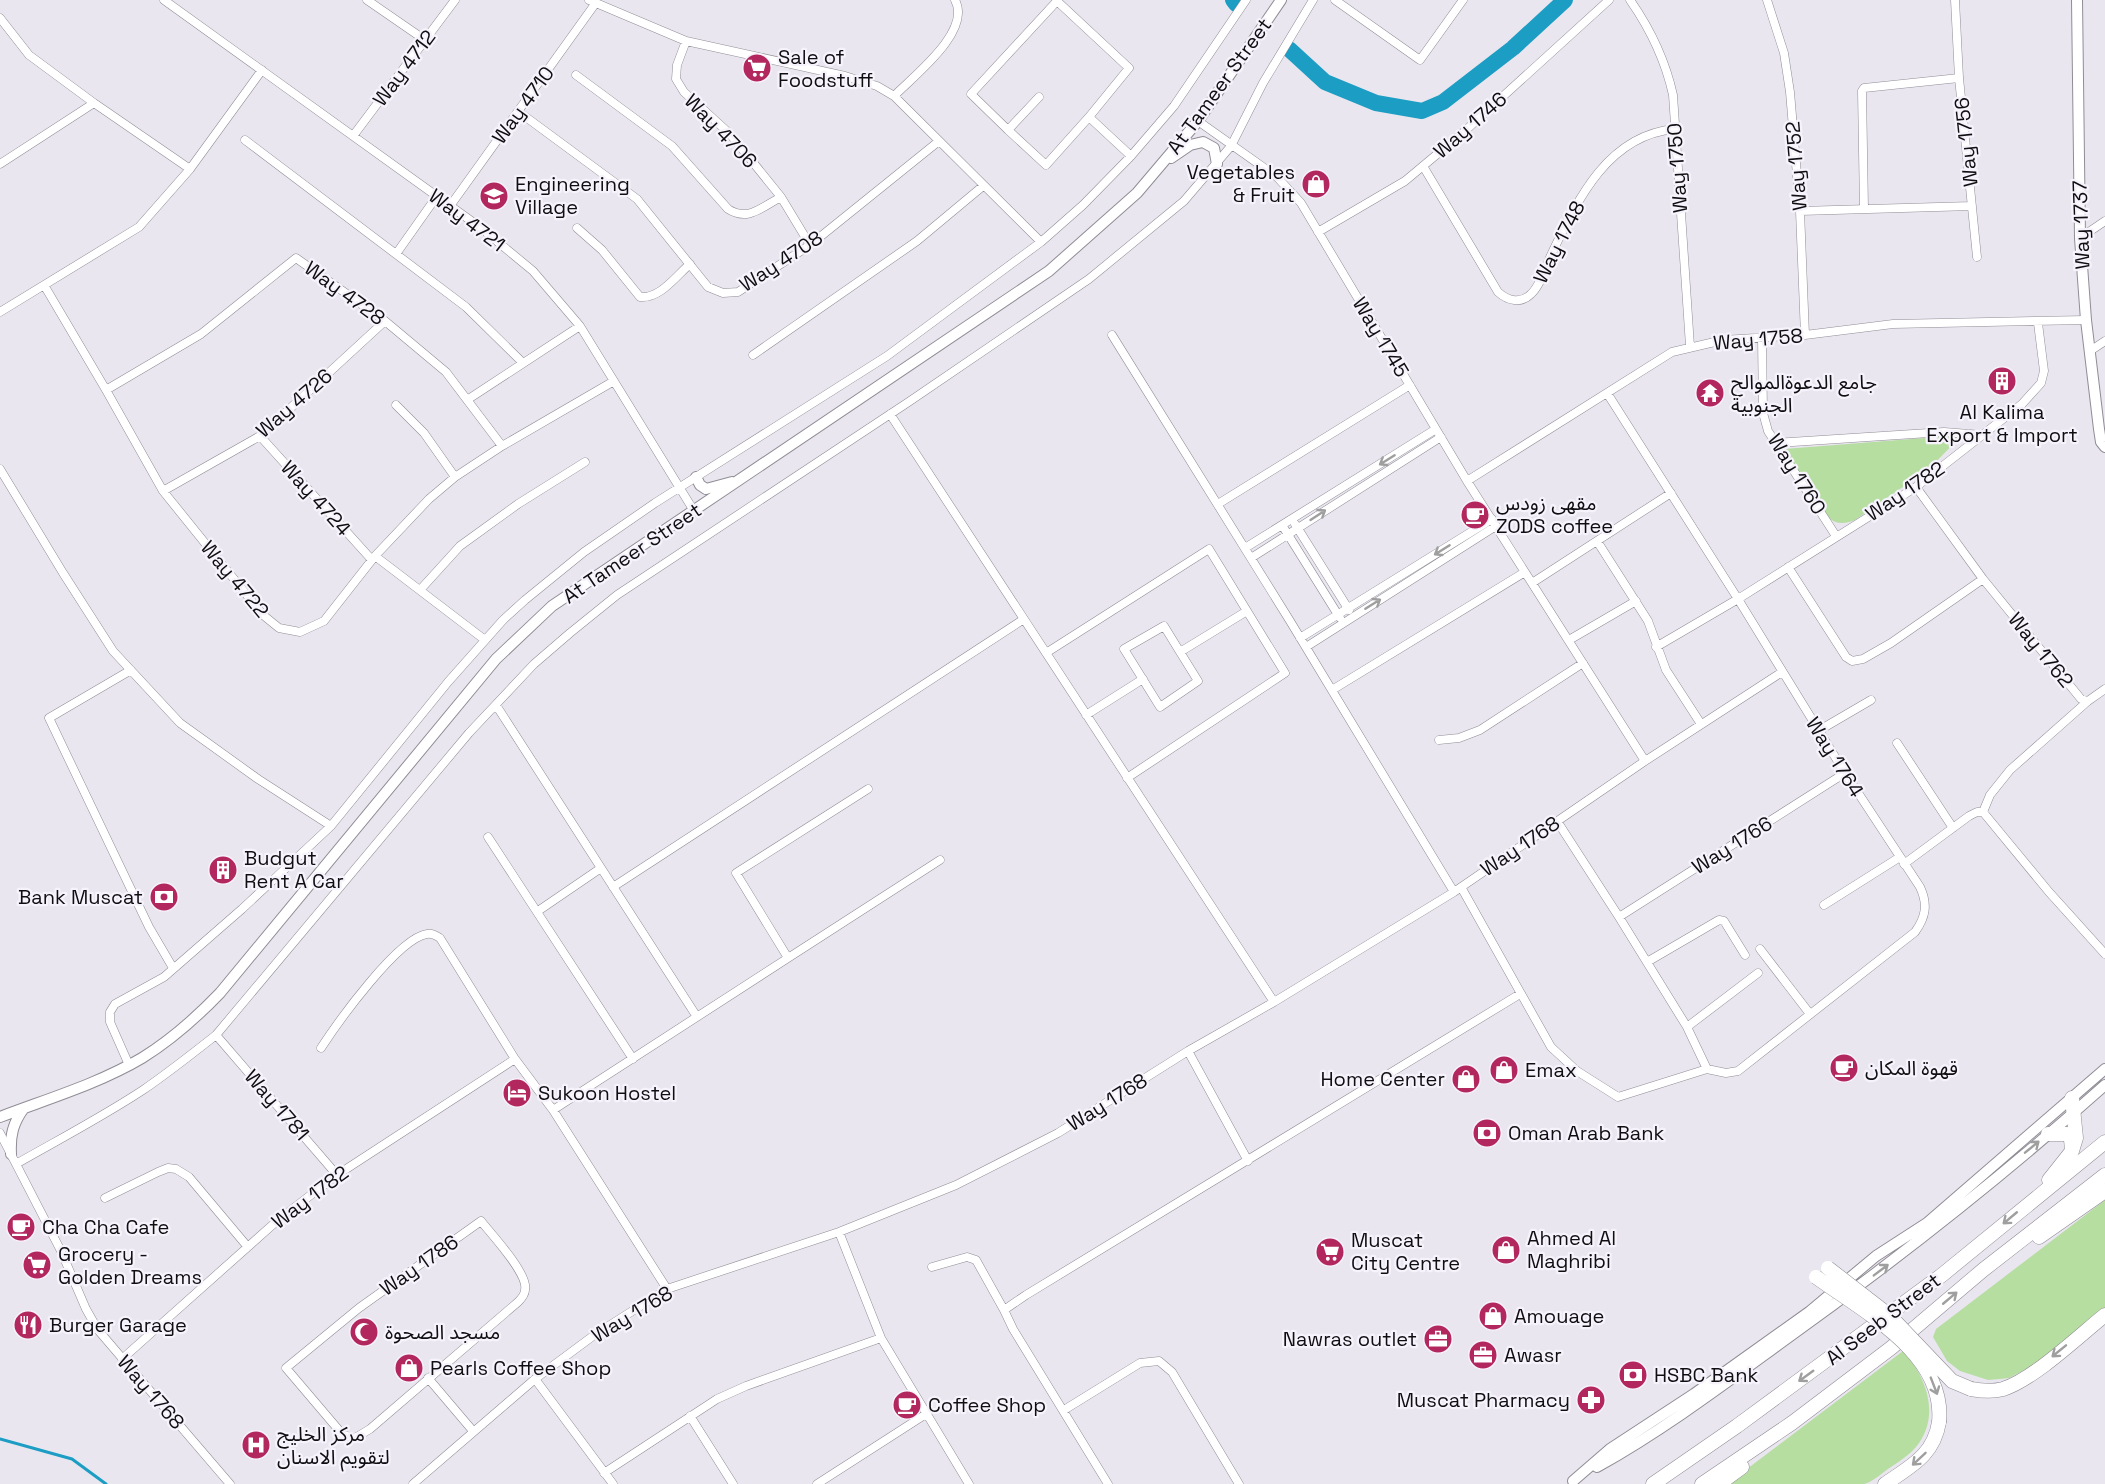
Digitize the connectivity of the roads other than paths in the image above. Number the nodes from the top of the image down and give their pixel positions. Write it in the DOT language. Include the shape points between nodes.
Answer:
graph roads {
  1 [pos="164,0"];
  2 [pos="367,0"];
  3 [pos="455,0"];
  4 [pos="955,0"];
  5 [pos="1246,0"];
  6 [pos="1281,0"];
  7 [pos="1313,0"];
  8 [pos="1335,0"];
  9 [pos="1463,0"];
  10 [pos="1609,0"];
  11 [pos="1630,0"];
  12 [pos="1767,0"];
  13 [pos="1955,0"];
  14 [pos="2077,0"];
  15 [pos="592,2"];
  16 [pos="0,18"];
  17 [pos="425,40"];
  18 [pos="686,41"];
  19 [pos="262,70"];
  20 [pos="576,75"];
  21 [pos="1959,78"];
  22 [pos="894,96"];
  23 [pos="1039,97"];
  24 [pos="94,103"];
  25 [pos="519,112"];
  26 [pos="1089,117"];
  27 [pos="1198,121"];
  28 [pos="1008,129"];
  29 [pos="1675,129"];
  30 [pos="353,136"];
  31 [pos="245,140"];
  32 [pos="939,141"];
  33 [pos="1231,146"];
  34 [pos="1131,156"];
  35 [pos="0,164"];
  36 [pos="1217,164"];
  37 [pos="1161,165"];
  38 [pos="1424,166"];
  39 [pos="190,169"];
  40 [pos="983,186"];
  41 [pos="437,196"];
  42 [pos="781,197"];
  43 [pos="450,206"];
  44 [pos="1972,206"];
  45 [pos="1864,209"];
  46 [pos="1800,211"];
  47 [pos="2105,221"];
  48 [pos="577,228"];
  49 [pos="1318,232"];
  50 [pos="2080,238"];
  51 [pos="1041,242"];
  52 [pos="810,245"];
  53 [pos="396,254"];
  54 [pos="1977,257"];
  55 [pos="690,264"];
  56 [pos="44,285"];
  57 [pos="0,312"];
  58 [pos="2086,320"];
  59 [pos="385,321"];
  60 [pos="2038,323"];
  61 [pos="580,326"];
  62 [pos="1112,335"];
  63 [pos="1805,335"];
  64 [pos="1762,337"];
  65 [pos="2105,341"];
  66 [pos="1690,346"];
  67 [pos="2090,351"];
  68 [pos="753,355"];
  69 [pos="523,363"];
  70 [pos="614,381"];
  71 [pos="1410,385"];
  72 [pos="106,390"];
  73 [pos="1607,393"];
  74 [pos="468,400"];
  75 [pos="396,405"];
  76 [pos="890,414"];
  77 [pos="1439,433"];
  78 [pos="1982,435"];
  79 [pos="260,436"];
  80 [pos="1776,443"];
  81 [pos="502,446"];
  82 [pos="2105,447"];
  83 [pos="585,462"];
  84 [pos="0,469"];
  85 [pos="455,477"];
  86 [pos="696,477"];
  87 [pos="1467,481"];
  88 [pos="738,482"];
  89 [pos="1916,487"];
  90 [pos="679,488"];
  91 [pos="163,490"];
  92 [pos="1671,494"];
  93 [pos="1218,504"];
  94 [pos="694,512"];
  95 [pos="1292,518"];
  96 [pos="1494,523"];
  97 [pos="1282,525"];
  98 [pos="1298,528"];
  99 [pos="1288,534"];
  100 [pos="1836,536"];
  101 [pos="1597,541"];
  102 [pos="1245,548"];
  103 [pos="374,558"];
  104 [pos="1251,558"];
  105 [pos="1788,567"];
  106 [pos="1525,572"];
  107 [pos="1983,579"];
  108 [pos="1532,584"];
  109 [pos="420,590"];
  110 [pos="1738,599"];
  111 [pos="1636,601"];
  112 [pos="1348,608"];
  113 [pos="1247,611"];
  114 [pos="1338,615"];
  115 [pos="1353,617"];
  116 [pos="1024,619"];
  117 [pos="1343,623"];
  118 [pos="1300,638"];
  119 [pos="485,640"];
  120 [pos="1569,640"];
  121 [pos="1306,647"];
  122 [pos="1656,647"];
  123 [pos="1180,652"];
  124 [pos="1046,653"];
  125 [pos="1583,663"];
  126 [pos="131,670"];
  127 [pos="1782,672"];
  128 [pos="1143,679"];
  129 [pos="2105,689"];
  130 [pos="1332,690"];
  131 [pos="1871,700"];
  132 [pos="2088,701"];
  133 [pos="496,705"];
  134 [pos="1086,715"];
  135 [pos="1701,724"];
  136 [pos="1818,731"];
  137 [pos="1439,740"];
  138 [pos="1897,743"];
  139 [pos="1645,761"];
  140 [pos="1845,773"];
  141 [pos="1127,778"];
  142 [pos="868,789"];
  143 [pos="1983,812"];
  144 [pos="1557,821"];
  145 [pos="330,826"];
  146 [pos="1953,828"];
  147 [pos="489,837"];
  148 [pos="940,860"];
  149 [pos="1902,861"];
  150 [pos="601,868"];
  151 [pos="613,886"];
  152 [pos="1457,889"];
  153 [pos="1824,905"];
  154 [pos="538,911"];
  155 [pos="1619,916"];
  156 [pos="1760,949"];
  157 [pos="2105,954"];
  158 [pos="1745,955"];
  159 [pos="788,958"];
  160 [pos="1647,962"];
  161 [pos="173,968"];
  162 [pos="1758,973"];
  163 [pos="1520,994"];
  164 [pos="1274,1002"];
  165 [pos="1810,1014"];
  166 [pos="697,1017"];
  167 [pos="1687,1027"];
  168 [pos="216,1035"];
  169 [pos="321,1048"];
  170 [pos="1188,1051"];
  171 [pos="515,1059"];
  172 [pos="633,1059"];
  173 [pos="129,1065"];
  174 [pos="1707,1069"];
  175 [pos="2105,1069"];
  176 [pos="2105,1085"];
  177 [pos="2072,1098"];
  178 [pos="24,1108"];
  179 [pos="553,1110"];
  180 [pos="2073,1113"];
  181 [pos="0,1117"];
  182 [pos="0,1133"];
  183 [pos="2048,1134"];
  184 [pos="2105,1142"];
  185 [pos="0,1148"];
  186 [pos="2072,1151"];
  187 [pos="13,1159"];
  188 [pos="1248,1161"];
  189 [pos="338,1175"];
  190 [pos="2105,1175"];
  191 [pos="2105,1191"];
  192 [pos="105,1198"];
  193 [pos="2030,1202"];
  194 [pos="839,1232"];
  195 [pos="247,1246"];
  196 [pos="932,1267"];
  197 [pos="1983,1270"];
  198 [pos="667,1289"];
  199 [pos="1004,1310"];
  200 [pos="2105,1315"];
  201 [pos="881,1338"];
  202 [pos="123,1359"];
  203 [pos="428,1378"];
  204 [pos="535,1379"];
  205 [pos="1064,1410"];
  206 [pos="926,1414"];
  207 [pos="690,1416"];
  208 [pos="1792,1423"];
  209 [pos="473,1431"];
  210 [pos="604,1473"];
  211 [pos="1571,1482"];
  212 [pos="230,1484"];
  213 [pos="413,1484"];
  214 [pos="613,1484"];
  215 [pos="733,1484"];
  216 [pos="817,1484"];
  217 [pos="969,1484"];
  218 [pos="1108,1484"];
  219 [pos="1239,1484"];
  220 [pos="1653,1484"];
  221 [pos="1702,1484"];
  222 [pos="1719,1484"];
  223 [pos="1885,1484"];
  1 -- 19 [label="street, Way 4721"];
  2 -- 17 [label="street"];
  3 -- 17 [label="street, Way 4712"];
  4 -- 22 [label="street" via="959,7 957,25 946,43"];
  5 -- 34 [label="street" via="1174,106"];
  6 -- 27 [label="main road, At Tameer Street"];
  7 -- 33 [label="street"];
  8 -- 9 [label="street" via="1420,60"];
  10 -- 38 [label="street, Way 1746"];
  11 -- 29 [label="street, Way 1750" via="1662,56 1673,95"];
  12 -- 46 [label="street, Way 1752" via="1787,73"];
  13 -- 21 [label="street, Way 1756"];
  14 -- 50 [label="main road, Way 1737"];
  15 -- 18 [label="street"];
  15 -- 25 [label="street, Way 4710"];
  16 -- 24 [label="street" via="29,55"];
  17 -- 30 [label="street, Way 4712"];
  18 -- 22 [label="street" via="845,76"];
  18 -- 42 [label="street, Way 4706" via="676,79 684,92 730,134"];
  19 -- 30 [label="street, Way 4721"];
  19 -- 39 [label="street"];
  20 -- 42 [label="street" via="672,146 737,215 748,215"];
  21 -- 44 [label="street, Way 1756"];
  21 -- 45 [label="street, Way 1756" via="1864,88"];
  22 -- 32 [label="street"];
  23 -- 28 [label="street"];
  24 -- 35 [label="street"];
  24 -- 39 [label="street"];
  25 -- 43 [label="street, Way 4710"];
  25 -- 55 [label="street, Way 4708" via="637,199"];
  26 -- 28 [label="street" via="1046,165"];
  26 -- 28 [label="street" via="1129,68 1057,1 971,94"];
  26 -- 34 [label="street"];
  27 -- 33 [label="street, Way 1745"];
  27 -- 37 [label="main road, At Tameer Street"];
  29 -- 38 [label="street, Way 1748" via="1649,133 1603,167 1570,215 1533,293 1517,300 1504,298 1498,292"];
  29 -- 66 [label="street, Way 1750"];
  30 -- 41 [label="street, Way 4721"];
  31 -- 53 [label="street"];
  32 -- 40 [label="street"];
  32 -- 52 [label="street, Way 4708"];
  33 -- 36 [label="street"];
  33 -- 49 [label="street, Way 1745" via="1284,185 1301,203"];
  34 -- 51 [label="street"];
  36 -- 37 [label="main road" via="1214,148 1203,142 1190,145"];
  36 -- 76 [label="street" via="1184,201 1089,279"];
  37 -- 88 [label="main road, At Tameer Street" via="1137,193 1049,272"];
  38 -- 49 [label="street, Way 1746"];
  39 -- 56 [label="street" via="139,227"];
  40 -- 51 [label="street"];
  40 -- 68 [label="street" via="917,241"];
  41 -- 43 [label="street, Way 4721"];
  41 -- 53 [label="street"];
  42 -- 52 [label="street, Way 4706"];
  43 -- 61 [label="street, Way 4721" via="533,271"];
  44 -- 45 [label="street, Way 1756"];
  44 -- 54 [label="street, Way 1756"];
  45 -- 46 [label="street, Way 1756"];
  46 -- 63 [label="street, Way 1752"];
  47 -- 50 [label="street"];
  48 -- 55 [label="street" via="602,250 640,297 658,293"];
  49 -- 71 [label="street, Way 1745"];
  50 -- 58 [label="main road, Way 1737"];
  51 -- 86 [label="street" via="887,356"];
  52 -- 55 [label="street, Way 4708" via="738,292 708,287"];
  53 -- 69 [label="street" via="466,307"];
  56 -- 57 [label="street"];
  56 -- 72 [label="street, Way 4722"];
  58 -- 60 [label="street, Way 1758"];
  58 -- 67 [label="main road, Way 1737"];
  59 -- 72 [label="street, Way 4728" via="296,258 201,334"];
  59 -- 74 [label="street, Way 4728" via="446,372"];
  59 -- 79 [label="street, Way 4726"];
  60 -- 63 [label="street, Way 1758" via="1893,324"];
  60 -- 78 [label="street, Way 1782" via="2044,371 2041,382 2022,404"];
  61 -- 69 [label="street"];
  61 -- 70 [label="street, Way 4721"];
  62 -- 93 [label="street"];
  63 -- 64 [label="street, Way 1758"];
  64 -- 66 [label="street, Way 1758"];
  64 -- 80 [label="street, Way 1760" via="1763,413"];
  65 -- 67 [label="street"];
  66 -- 73 [label="street, Way 1758" via="1672,352"];
  67 -- 82 [label="main road, Way 1737" via="2100,435"];
  69 -- 74 [label="street"];
  70 -- 81 [label="street, Way 4722"];
  70 -- 90 [label="street, Way 4721"];
  71 -- 77 [label="street, Way 1745"];
  71 -- 93 [label="street"];
  72 -- 91 [label="street, Way 4722"];
  73 -- 87 [label="street, Way 1758"];
  73 -- 92 [label="street, Way 1764"];
  74 -- 81 [label="street, Way 4728"];
  75 -- 85 [label="street" via="424,433"];
  76 -- 116 [label="street"];
  76 -- 133 [label="street" via="616,595 534,664"];
  77 -- 87 [label="street, Way 1745"];
  77 -- 95 [label="street, one-way"];
  98 -- 77 [label="street, one-way"];
  78 -- 80 [label="street" via="1944,432"];
  78 -- 89 [label="street, Way 1782"];
  79 -- 91 [label="street, Way 4726"];
  79 -- 103 [label="street, Way 4724"];
  80 -- 100 [label="street, Way 1760"];
  81 -- 85 [label="street, Way 4722"];
  83 -- 109 [label="street" via="460,546"];
  84 -- 126 [label="street" via="113,651"];
  85 -- 103 [label="street, Way 4722"];
  86 -- 88 [label="main road" via="706,489"];
  86 -- 90 [label="street"];
  87 -- 96 [label="street, Way 1745"];
  88 -- 94 [label="main road, At Tameer Street"];
  89 -- 100 [label="street, Way 1782"];
  89 -- 107 [label="street, Way 1762"];
  90 -- 94 [label="street, Way 4721"];
  90 -- 119 [label="street" via="584,552 525,600"];
  91 -- 103 [label="street, Way 4722" via="263,615 279,628 300,632 324,621"];
  92 -- 101 [label="street"];
  92 -- 110 [label="street, Way 1764"];
  93 -- 102 [label="street"];
  94 -- 173 [label="main road, At Tameer Street" via="552,606 496,659 220,993 186,1027"];
  95 -- 97 [label="street"];
  95 -- 98 [label="street"];
  96 -- 106 [label="street, Way 1745"];
  96 -- 112 [label="street, one-way"];
  115 -- 96 [label="street, one-way"];
  97 -- 99 [label="street"];
  97 -- 102 [label="street"];
  98 -- 99 [label="street"];
  98 -- 112 [label="street"];
  99 -- 104 [label="street"];
  99 -- 114 [label="street"];
  100 -- 105 [label="street, Way 1782"];
  101 -- 108 [label="street"];
  101 -- 111 [label="street"];
  102 -- 104 [label="street"];
  103 -- 109 [label="street, Way 4724"];
  104 -- 118 [label="street"];
  105 -- 107 [label="street" via="1852,661 1891,643"];
  105 -- 110 [label="street, Way 1782"];
  106 -- 108 [label="street, Way 1745"];
  106 -- 130 [label="street"];
  107 -- 132 [label="street, Way 1762" via="2081,699"];
  108 -- 120 [label="street, Way 1745"];
  109 -- 119 [label="street, Way 4724"];
  110 -- 122 [label="street, Way 1782"];
  110 -- 127 [label="street, Way 1764"];
  111 -- 120 [label="street"];
  111 -- 122 [label="street" via="1648,621"];
  112 -- 114 [label="street"];
  112 -- 115 [label="street"];
  113 -- 123 [label="street"];
  113 -- 124 [label="street" via="1209,549"];
  113 -- 141 [label="street" via="1285,673"];
  114 -- 117 [label="street"];
  114 -- 118 [label="street"];
  115 -- 117 [label="street"];
  116 -- 124 [label="street"];
  116 -- 151 [label="street"];
  117 -- 121 [label="street"];
  118 -- 121 [label="street"];
  119 -- 145 [label="street"];
  120 -- 125 [label="street, Way 1745"];
  121 -- 130 [label="street"];
  122 -- 135 [label="street"];
  123 -- 128 [label="street" via="1164,626 1124,649"];
  123 -- 128 [label="street" via="1198,681 1160,707"];
  124 -- 134 [label="street"];
  125 -- 137 [label="street" via="1480,730"];
  125 -- 139 [label="street, Way 1745"];
  126 -- 145 [label="street" via="180,723"];
  126 -- 161 [label="street" via="49,718 144,917"];
  127 -- 135 [label="street, Way 1768"];
  127 -- 136 [label="street, Way 1764"];
  128 -- 134 [label="street"];
  129 -- 132 [label="street, Way 1762"];
  130 -- 152 [label="street"];
  131 -- 136 [label="street"];
  132 -- 143 [label="street" via="2010,770 1990,795"];
  133 -- 150 [label="street"];
  133 -- 168 [label="street"];
  134 -- 141 [label="street"];
  135 -- 139 [label="street, Way 1768"];
  136 -- 140 [label="street, Way 1764"];
  138 -- 146 [label="street"];
  139 -- 144 [label="street, Way 1768"];
  140 -- 149 [label="street, Way 1764"];
  140 -- 155 [label="street, Way 1766"];
  141 -- 164 [label="street"];
  142 -- 159 [label="street" via="736,873"];
  143 -- 146 [label="street"];
  143 -- 157 [label="street"];
  144 -- 152 [label="street, Way 1768"];
  144 -- 155 [label="street"];
  145 -- 161 [label="street"];
  146 -- 149 [label="street"];
  147 -- 154 [label="street"];
  148 -- 159 [label="street"];
  149 -- 153 [label="street"];
  149 -- 165 [label="street, Way 1764" via="1923,895 1922,922 1915,932"];
  150 -- 151 [label="street"];
  150 -- 154 [label="street"];
  151 -- 166 [label="street"];
  152 -- 163 [label="street"];
  152 -- 164 [label="street, Way 1768"];
  154 -- 172 [label="street"];
  155 -- 160 [label="street"];
  156 -- 165 [label="street"];
  158 -- 160 [label="street" via="1724,921 1719,920"];
  159 -- 166 [label="street"];
  160 -- 167 [label="street"];
  161 -- 173 [label="street" via="115,1004 110,1012 110,1022"];
  162 -- 167 [label="street"];
  163 -- 174 [label="street" via="1551,1047 1577,1071 1618,1097"];
  163 -- 188 [label="street"];
  164 -- 170 [label="street, Way 1768"];
  165 -- 174 [label="street, Way 1764" via="1738,1071"];
  166 -- 172 [label="street"];
  167 -- 174 [label="street"];
  168 -- 187 [label="street" via="142,1091 90,1123"];
  168 -- 189 [label="street, Way 1781"];
  169 -- 171 [label="street" via="384,967 415,938 433,934 440,938"];
  170 -- 188 [label="street"];
  170 -- 194 [label="street, Way 1768" via="1058,1133 956,1185"];
  171 -- 179 [label="street"];
  171 -- 189 [label="street, Way 1782"];
  172 -- 179 [label="street"];
  173 -- 178 [label="main road, At Tameer Street"];
  175 -- 177 [label="main road"];
  176 -- 180 [label="main road"];
  177 -- 180 [label="highway"];
  177 -- 211 [label="main road" via="1927,1223 1876,1256 1809,1312 1694,1395 1610,1449"];
  178 -- 181 [label="main road, At Tameer Street"];
  178 -- 187 [label="main road" via="10,1137"];
  179 -- 198 [label="street"];
  180 -- 183 [label="main road"];
  180 -- 186 [label="highway" via="2076,1138"];
  182 -- 187 [label="street, Way 1768"];
  183 -- 186 [label="highway" via="2067,1134"];
  211 -- 183 [label="main road, one-way" via="1692,1407 1863,1284"];
  184 -- 193 [label="highway, Al Seeb Street"];
  185 -- 187 [label="main road"];
  186 -- 193 [label="highway"];
  187 -- 202 [label="street, Way 1768" via="86,1309"];
  188 -- 199 [label="street"];
  189 -- 195 [label="street, Way 1782"];
  190 -- 197 [label="highway, Al Seeb Street"];
  191 -- 197 [label="highway" via="1998,1265"];
  192 -- 195 [label="street" via="158,1172 176,1169 189,1177"];
  193 -- 220 [label="highway, Al Seeb Street, one-way" via="1942,1275"];
  194 -- 198 [label="street, Way 1768"];
  194 -- 201 [label="street"];
  195 -- 202 [label="street, Way 1782"];
  196 -- 199 [label="street" via="967,1257 976,1260"];
  208 -- 197 [label="highway, Al Seeb Street, one-way" via="1891,1348"];
  198 -- 204 [label="street, Way 1768"];
  199 -- 205 [label="street"];
  200 -- 223 [label="highway, one-way, bridge" via="2017,1383 1987,1391 1971,1389 1952,1382 1890,1316 1822,1272 1898,1337 1935,1384 1941,1410 1932,1446 1919,1461"];
  201 -- 206 [label="street"];
  201 -- 207 [label="street" via="746,1386"];
  202 -- 212 [label="street, Way 1768"];
  203 -- 203 [label="street, Way 1786" via="518,1302 525,1291 520,1272 481,1221 359,1308 286,1368 343,1435 355,1438"];
  203 -- 209 [label="street"];
  204 -- 209 [label="street, Way 1768"];
  204 -- 210 [label="street"];
  205 -- 218 [label="street"];
  205 -- 219 [label="street" via="1140,1363 1159,1361 1172,1372"];
  206 -- 216 [label="street"];
  206 -- 217 [label="street"];
  207 -- 210 [label="street"];
  207 -- 215 [label="street"];
  208 -- 221 [label="highway, Al Seeb Street"];
  208 -- 222 [label="highway"];
  209 -- 213 [label="street, Way 1768"];
  210 -- 214 [label="street"];
}
